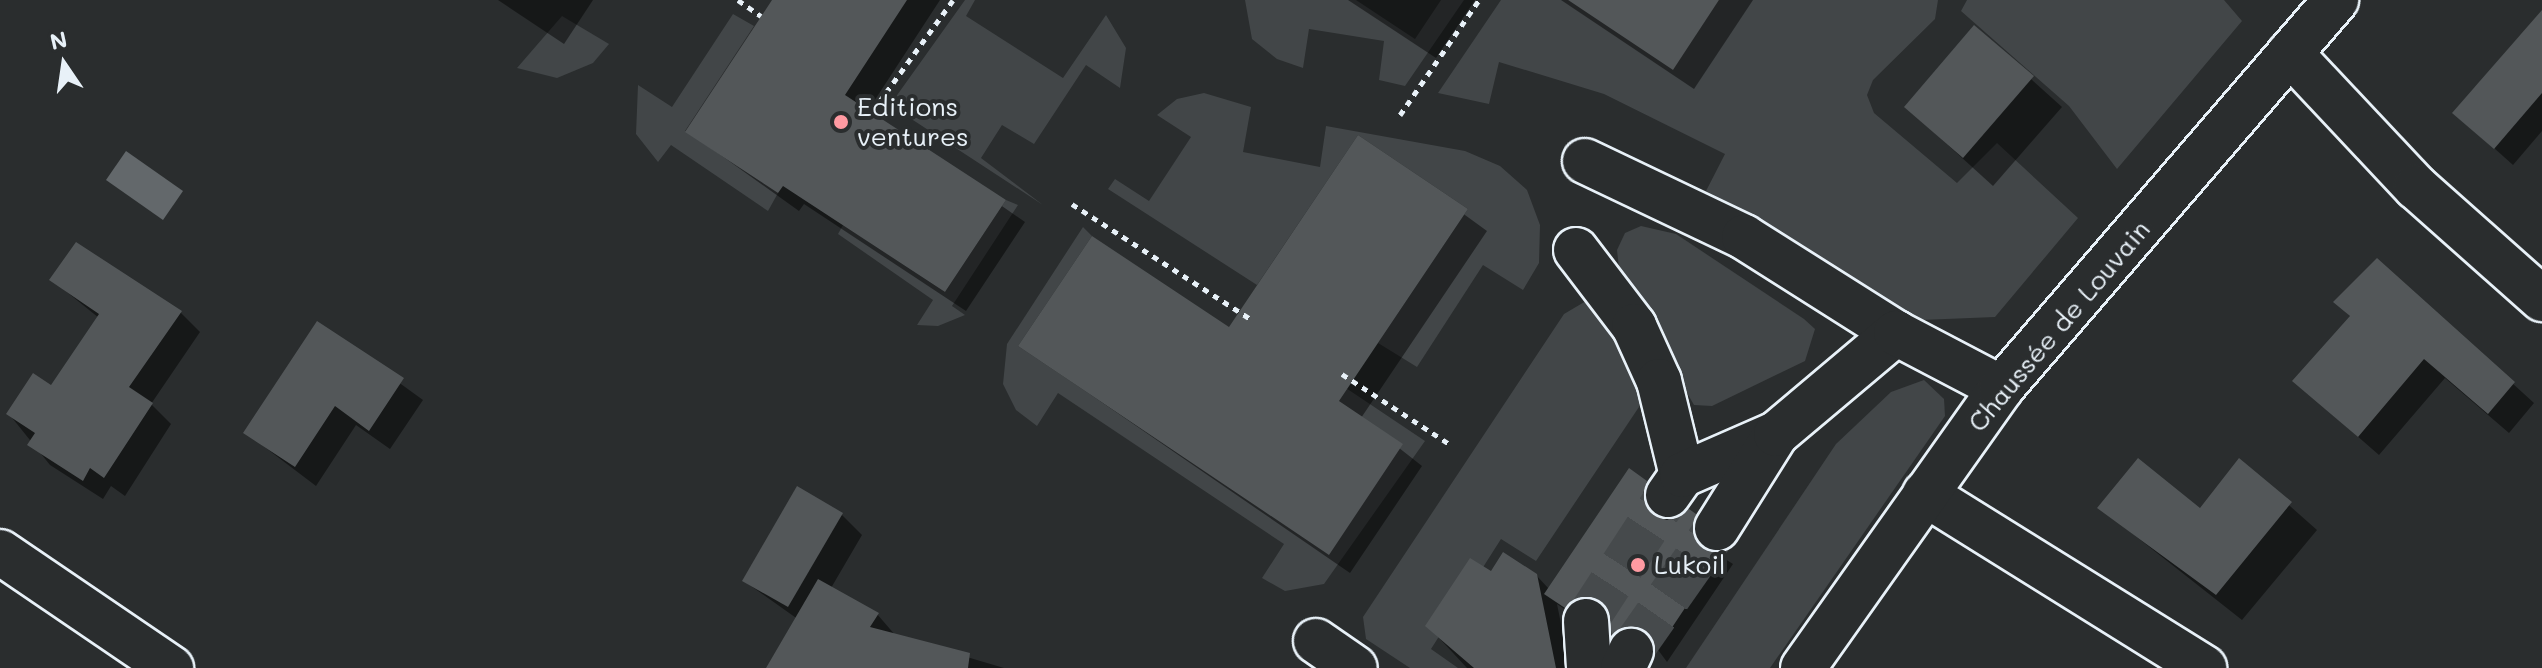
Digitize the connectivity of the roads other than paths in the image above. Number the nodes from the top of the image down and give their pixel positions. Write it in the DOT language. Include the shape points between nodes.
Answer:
graph roads {
  1 [pos="2336,0"];
  2 [pos="2290,53"];
  3 [pos="1585,161"];
  4 [pos="1576,250"];
  5 [pos="2542,299"];
  6 [pos="1896,333"];
  7 [pos="2001,388"];
  8 [pos="1776,434"];
  9 [pos="1925,494"];
  10 [pos="1717,528"];
  11 [pos="0,552"];
  12 [pos="1586,621"];
  13 [pos="1316,641"];
  14 [pos="171,668"];
  15 [pos="1355,668"];
  16 [pos="1589,668"];
  17 [pos="1803,668"];
  18 [pos="2204,668"];
  1 -- 2 [label="main road, Chaussée de Louvain"];
  2 -- 5 [label="main road" via="2416,187"];
  2 -- 7 [label="main road, Chaussée de Louvain"];
  3 -- 6 [label="main road" via="1744,237"];
  4 -- 8 [label="main road" via="1634,326 1659,381 1675,485"];
  6 -- 7 [label="main road"];
  6 -- 8 [label="main road"];
  7 -- 9 [label="main road, Chaussée de Louvain"];
  8 -- 10 [label="main road"];
  9 -- 17 [label="main road, Chaussée de Louvain"];
  9 -- 18 [label="main road"];
  11 -- 14 [label="main road"];
  12 -- 16 [label="main road"];
  13 -- 15 [label="main road"];
}
